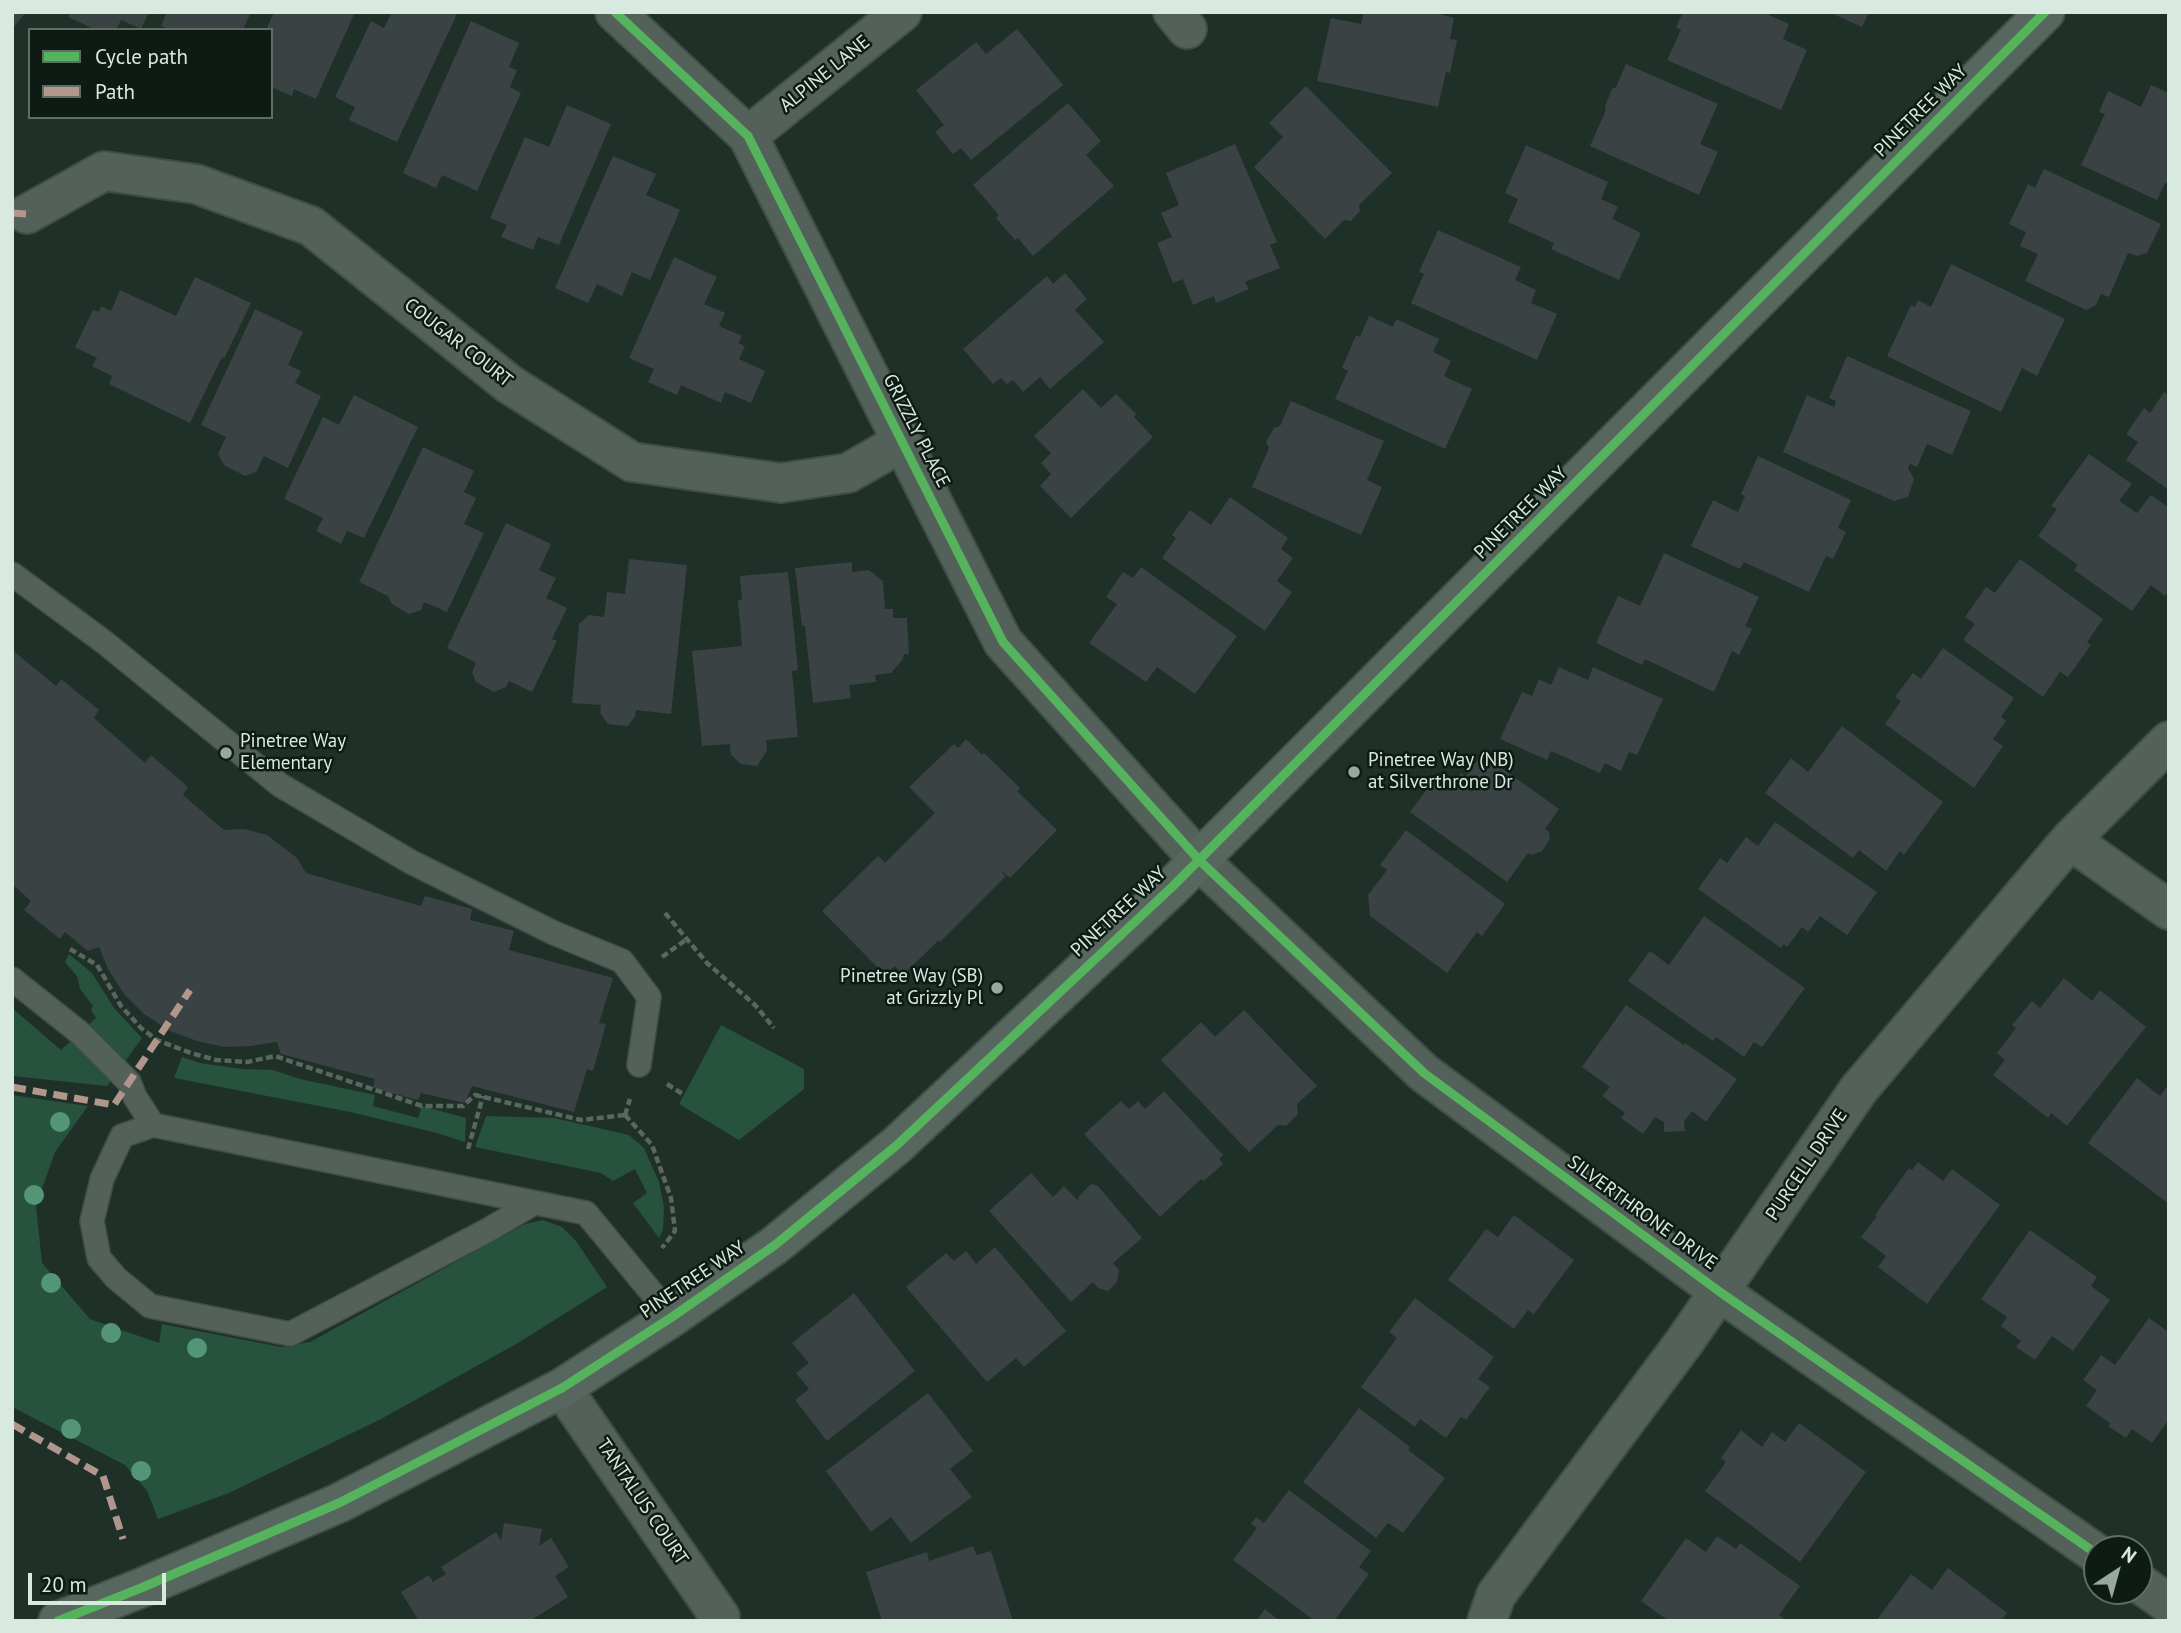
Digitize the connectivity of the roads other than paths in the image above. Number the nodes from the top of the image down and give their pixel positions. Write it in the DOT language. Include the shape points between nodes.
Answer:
graph roads {
  1 [pos="615,12"];
  2 [pos="902,12"];
  3 [pos="2045,12"];
  4 [pos="748,136"];
  5 [pos="27,214"];
  6 [pos="902,442"];
  7 [pos="12,574"];
  8 [pos="2169,741"];
  9 [pos="2070,841"];
  10 [pos="1199,860"];
  11 [pos="2169,910"];
  12 [pos="12,979"];
  13 [pos="639,1065"];
  14 [pos="153,1125"];
  15 [pos="534,1203"];
  16 [pos="1720,1292"];
  17 [pos="672,1317"];
  18 [pos="562,1388"];
  19 [pos="2083,1544"];
  20 [pos="2153,1593"];
  21 [pos="2169,1604"];
  22 [pos="720,1617"];
  23 [pos="58,1621"];
  24 [pos="1487,1621"];
  1 -- 4 [label="street, GRIZZLY PLACE"];
  2 -- 4 [label="street, ALPINE LANE"];
  3 -- 10 [label="street, PINETREE WAY"];
  4 -- 6 [label="street, GRIZZLY PLACE"];
  5 -- 6 [label="street, COUGAR COURT" via="104,171 196,184 311,226 509,384 632,461 781,483 848,473"];
  6 -- 10 [label="street, GRIZZLY PLACE" via="1003,642"];
  7 -- 13 [label="lane" via="104,642 279,785 411,862 554,933 622,961 649,997"];
  8 -- 9 [label="street, PURCELL DRIVE"];
  9 -- 11 [label="street"];
  9 -- 16 [label="street, PURCELL DRIVE" via="1858,1089"];
  10 -- 16 [label="street, SILVERTHRONE DRIVE" via="1424,1073"];
  10 -- 17 [label="street, PINETREE WAY" via="897,1145 775,1245"];
  12 -- 14 [label="lane" via="80,1033 130,1082"];
  14 -- 15 [label="lane"];
  14 -- 15 [label="lane" via="122,1136 102,1179 92,1221 99,1258 150,1306 290,1334"];
  15 -- 17 [label="lane" via="586,1213"];
  16 -- 19 [label="street, SILVERTHRONE DRIVE"];
  16 -- 24 [label="street, PURCELL DRIVE" via="1496,1595"];
  17 -- 18 [label="street, PINETREE WAY"];
  18 -- 22 [label="street, TANTALUS COURT"];
  18 -- 23 [label="street, PINETREE WAY" via="339,1503"];
  20 -- 21 [label="street"];
}
